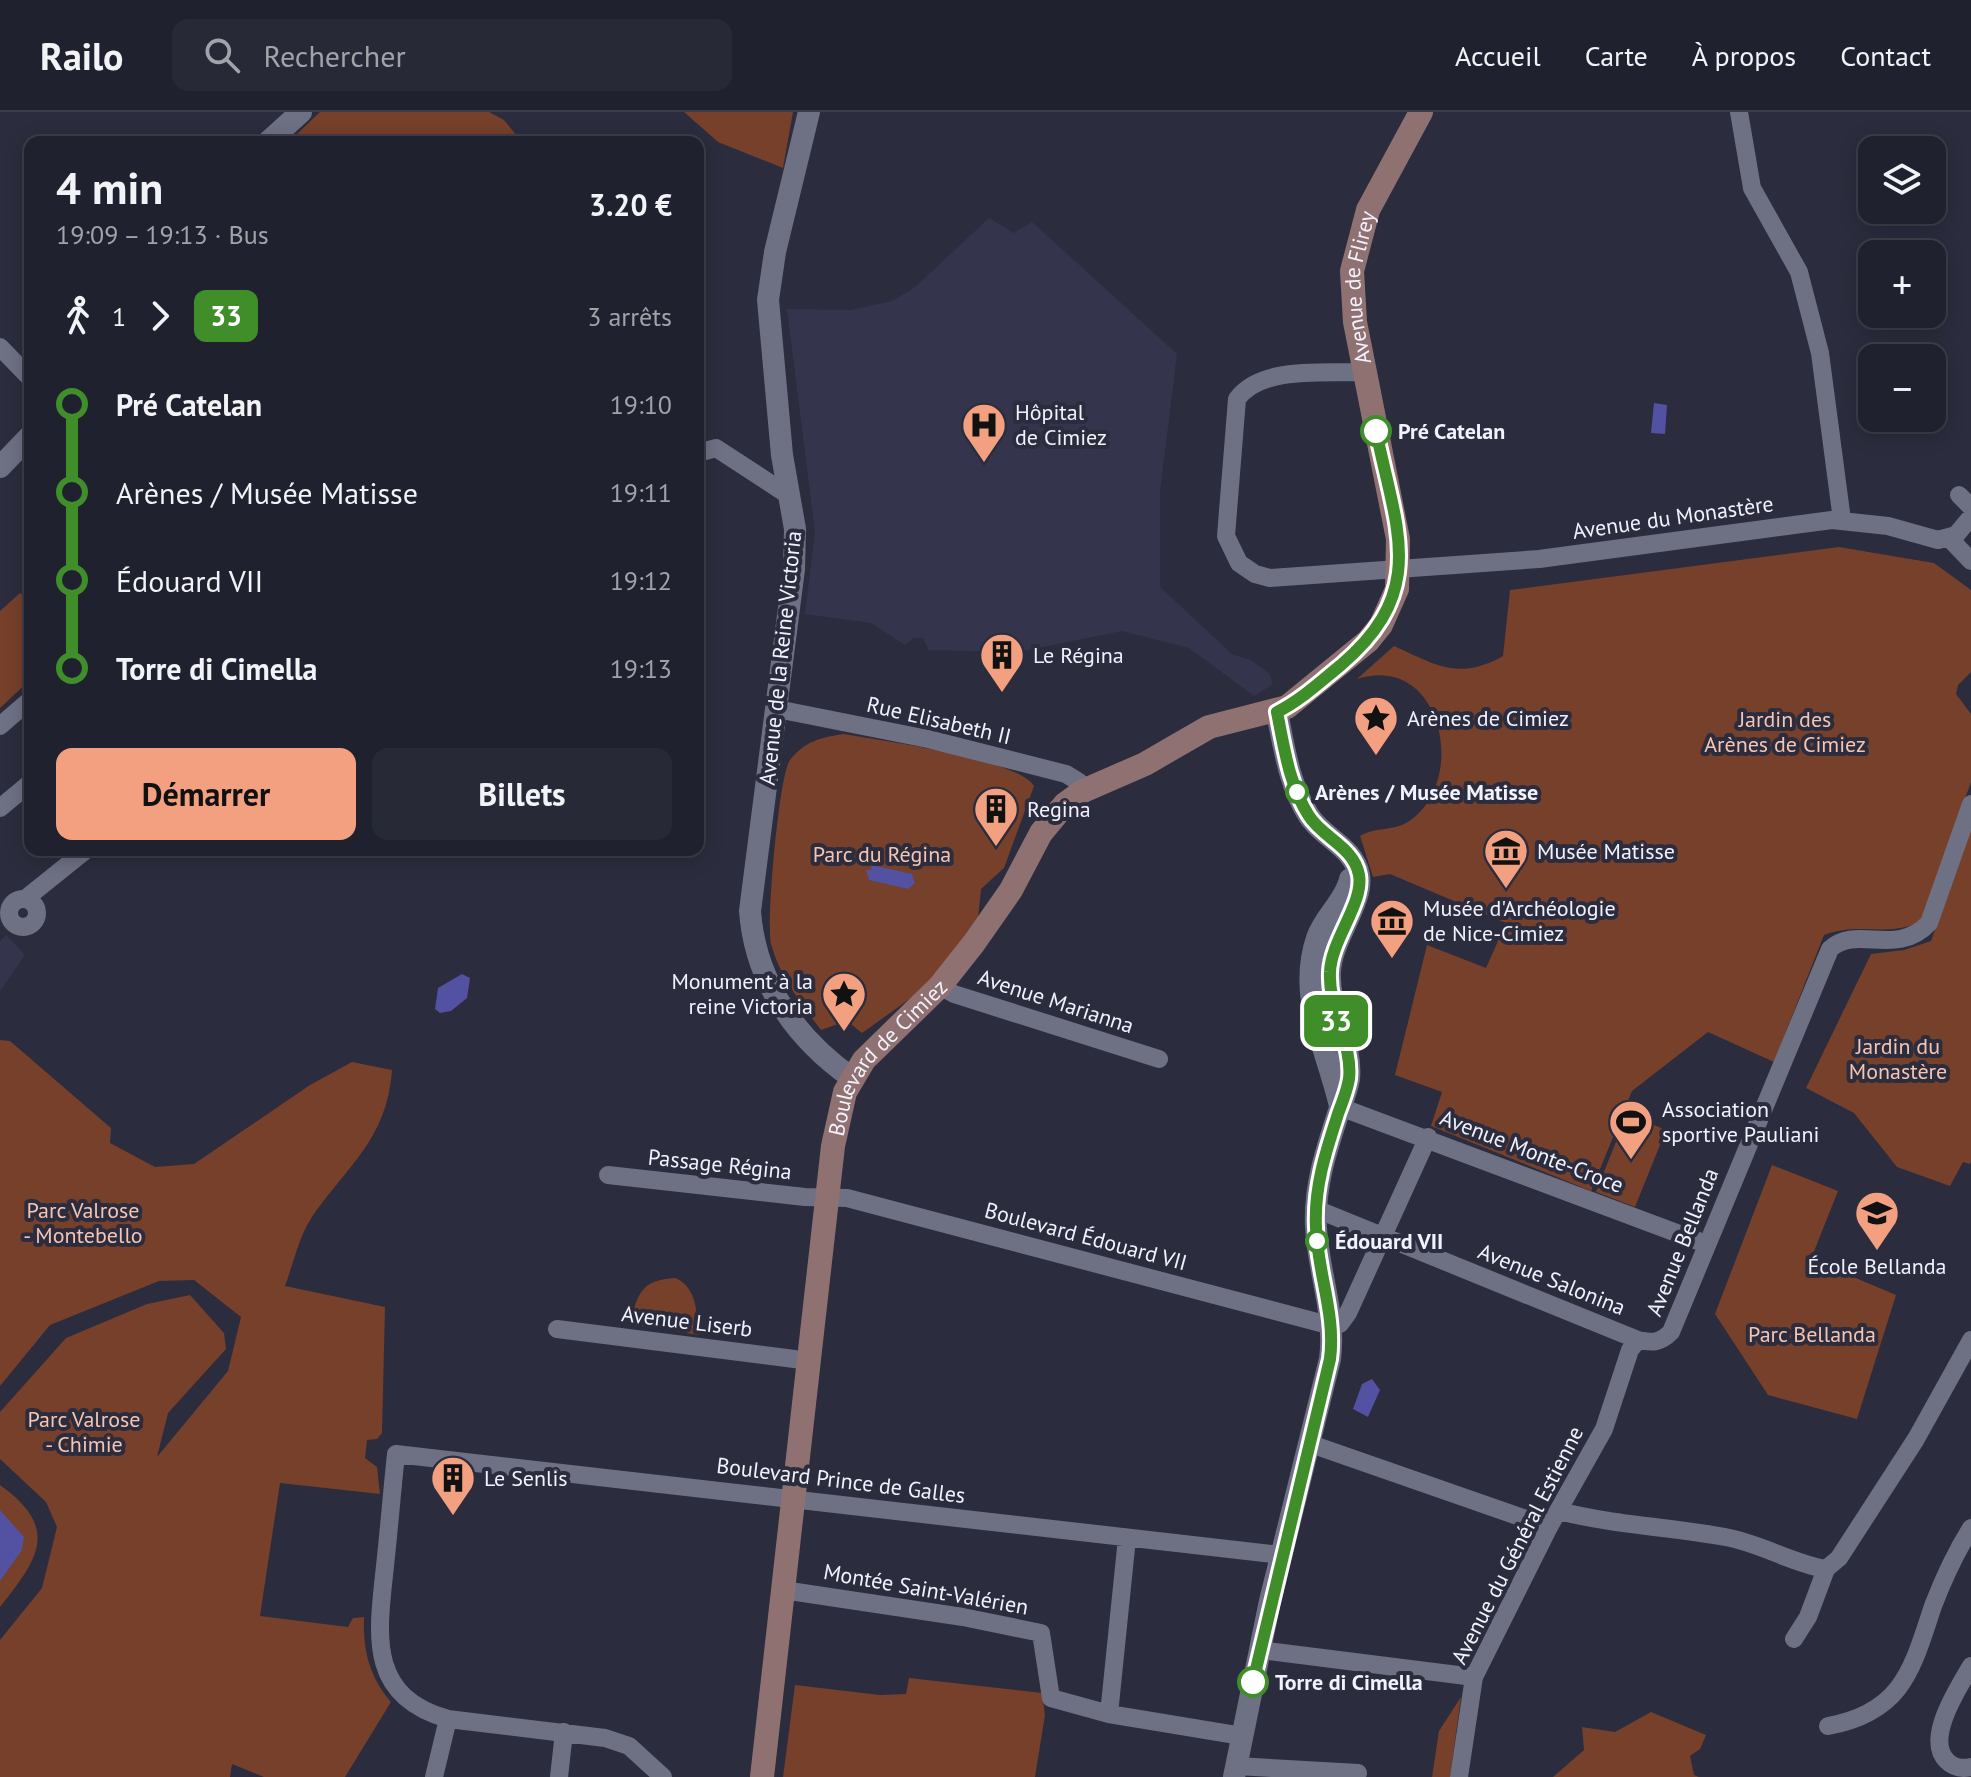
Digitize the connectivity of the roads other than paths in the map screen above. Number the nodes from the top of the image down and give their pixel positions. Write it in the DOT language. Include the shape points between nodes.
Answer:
graph roads {
  1 [pos="301,112"];
  2 [pos="809,112"];
  3 [pos="1421,112"];
  4 [pos="1739,112"];
  5 [pos="275,136"];
  6 [pos="0,347"];
  7 [pos="24,372"];
  8 [pos="1366,372"];
  9 [pos="24,442"];
  10 [pos="704,451"];
  11 [pos="0,467"];
  12 [pos="791,497"];
  13 [pos="1971,517"];
  14 [pos="1842,520"];
  15 [pos="1949,538"];
  16 [pos="1971,561"];
  17 [pos="1400,570"];
  18 [pos="24,705"];
  19 [pos="777,709"];
  20 [pos="1277,712"];
  21 [pos="0,726"];
  22 [pos="24,788"];
  23 [pos="1083,791"];
  24 [pos="1971,804"];
  25 [pos="0,808"];
  26 [pos="79,856"];
  27 [pos="4,917"];
  28 [pos="940,986"];
  29 [pos="1159,1059"];
  30 [pos="852,1078"];
  31 [pos="1340,1107"];
  32 [pos="1428,1137"];
  33 [pos="608,1175"];
  34 [pos="827,1198"];
  35 [pos="1316,1209"];
  36 [pos="1382,1237"];
  37 [pos="1706,1244"];
  38 [pos="1332,1326"];
  39 [pos="557,1329"];
  40 [pos="1638,1340"];
  41 [pos="1971,1340"];
  42 [pos="810,1361"];
  43 [pos="1308,1443"];
  44 [pos="794,1498"];
  45 [pos="1554,1519"];
  46 [pos="1971,1528"];
  47 [pos="1127,1538"];
  48 [pos="1281,1555"];
  49 [pos="1826,1569"];
  50 [pos="783,1590"];
  51 [pos="1794,1639"];
  52 [pos="1260,1650"];
  53 [pos="1971,1666"];
  54 [pos="1474,1677"];
  55 [pos="1109,1714"];
  56 [pos="448,1719"];
  57 [pos="1828,1726"];
  58 [pos="564,1732"];
  59 [pos="1242,1736"];
  60 [pos="1971,1767"];
  61 [pos="1236,1772"];
  62 [pos="1358,1773"];
  63 [pos="434,1777"];
  64 [pos="559,1777"];
  65 [pos="663,1777"];
  66 [pos="762,1777"];
  67 [pos="1459,1777"];
  1 -- 5 [label="street"];
  2 -- 12 [label="street, Avenue de la Reine Victoria" via="768,300 782,455"];
  3 -- 8 [label="main road, Avenue de Flirey" via="1368,210 1355,249 1353,304"];
  4 -- 14 [label="street" via="1752,188 1799,272 1820,353"];
  6 -- 7 [label="street"];
  8 -- 17 [label="main road, Avenue de Flirey"];
  8 -- 17 [label="street, Avenue du Monastère" via="1263,378 1247,386 1237,399 1226,536 1239,563 1270,578"];
  9 -- 11 [label="street"];
  10 -- 12 [label="street" via="716,448"];
  12 -- 19 [label="street, Avenue de la Reine Victoria" via="794,569"];
  13 -- 15 [label="street"];
  14 -- 15 [label="street, Avenue du Monastère"];
  14 -- 17 [label="street, Avenue du Monastère" via="1539,559"];
  15 -- 16 [label="street"];
  17 -- 20 [label="main road, Boulevard de Cimiez" via="1392,606 1368,641"];
  18 -- 21 [label="street"];
  19 -- 23 [label="street, Rue Elisabeth II" via="1066,774"];
  19 -- 30 [label="street, Avenue de la Reine Victoria" via="750,911 752,940 768,985 788,1014 821,1054"];
  20 -- 23 [label="main road, Boulevard de Cimiez" via="1209,727 1145,764"];
  20 -- 31 [label="street" via="1304,808 1357,865 1360,889 1330,969 1333,1009 1348,1059 1349,1078"];
  22 -- 25 [label="street"];
  23 -- 28 [label="main road, Boulevard de Cimiez" via="1052,817 1002,905"];
  24 -- 37 [label="street, Avenue Bellanda" via="1929,923 1919,934 1839,940 1830,949"];
  26 -- 27 [label="street" via="25,899 36,907 32,924 14,925"];
  28 -- 29 [label="street, Avenue Marianna"];
  28 -- 30 [label="main road, Boulevard de Cimiez" via="878,1045"];
  30 -- 34 [label="main road, Boulevard de Cimiez" via="836,1125"];
  31 -- 32 [label="street, Avenue Monte-Croce"];
  31 -- 35 [label="street" via="1323,1161"];
  32 -- 36 [label="street"];
  32 -- 37 [label="street, Avenue Monte-Croce"];
  33 -- 34 [label="street, Passage Régina"];
  34 -- 38 [label="street, Boulevard Édouard VII" via="922,1217"];
  34 -- 42 [label="main road, Boulevard de Cimiez"];
  35 -- 36 [label="street, Avenue Salonina"];
  35 -- 38 [label="street"];
  36 -- 38 [label="street" via="1348,1313"];
  36 -- 40 [label="street, Avenue Salonina"];
  37 -- 40 [label="street, Avenue Bellanda" via="1671,1332 1653,1343"];
  38 -- 43 [label="street" via="1330,1359"];
  39 -- 42 [label="street, Avenue Liserb"];
  40 -- 45 [label="street, Avenue du Général Estienne" via="1604,1429"];
  41 -- 49 [label="street" via="1916,1439 1839,1558"];
  42 -- 44 [label="main road, Boulevard de Cimiez"];
  43 -- 45 [label="street"];
  43 -- 48 [label="street"];
  44 -- 47 [label="street, Boulevard Prince de Galles"];
  44 -- 50 [label="main road, Boulevard de Cimiez"];
  44 -- 56 [label="street, Boulevard Prince de Galles" via="396,1454 378,1629 381,1656 403,1696"];
  45 -- 49 [label="street" via="1727,1537"];
  45 -- 54 [label="street, Avenue du Général Estienne"];
  46 -- 57 [label="street" via="1902,1685 1877,1707"];
  47 -- 48 [label="street, Boulevard Prince de Galles"];
  47 -- 55 [label="street"];
  48 -- 52 [label="street"];
  49 -- 51 [label="street"];
  50 -- 55 [label="street, Montée Saint-Valérien" via="1041,1633 1051,1698"];
  50 -- 66 [label="main road, Boulevard de Cimiez"];
  52 -- 54 [label="street"];
  52 -- 59 [label="street"];
  53 -- 60 [label="street" via="1950,1702 1939,1741 1948,1762"];
  54 -- 67 [label="street, Avenue du Général Estienne"];
  55 -- 59 [label="street, Montée Saint-Valérien"];
  56 -- 58 [label="street"];
  56 -- 63 [label="street"];
  58 -- 64 [label="street"];
  58 -- 65 [label="street" via="622,1743"];
  59 -- 61 [label="street"];
  61 -- 62 [label="street"];
}
